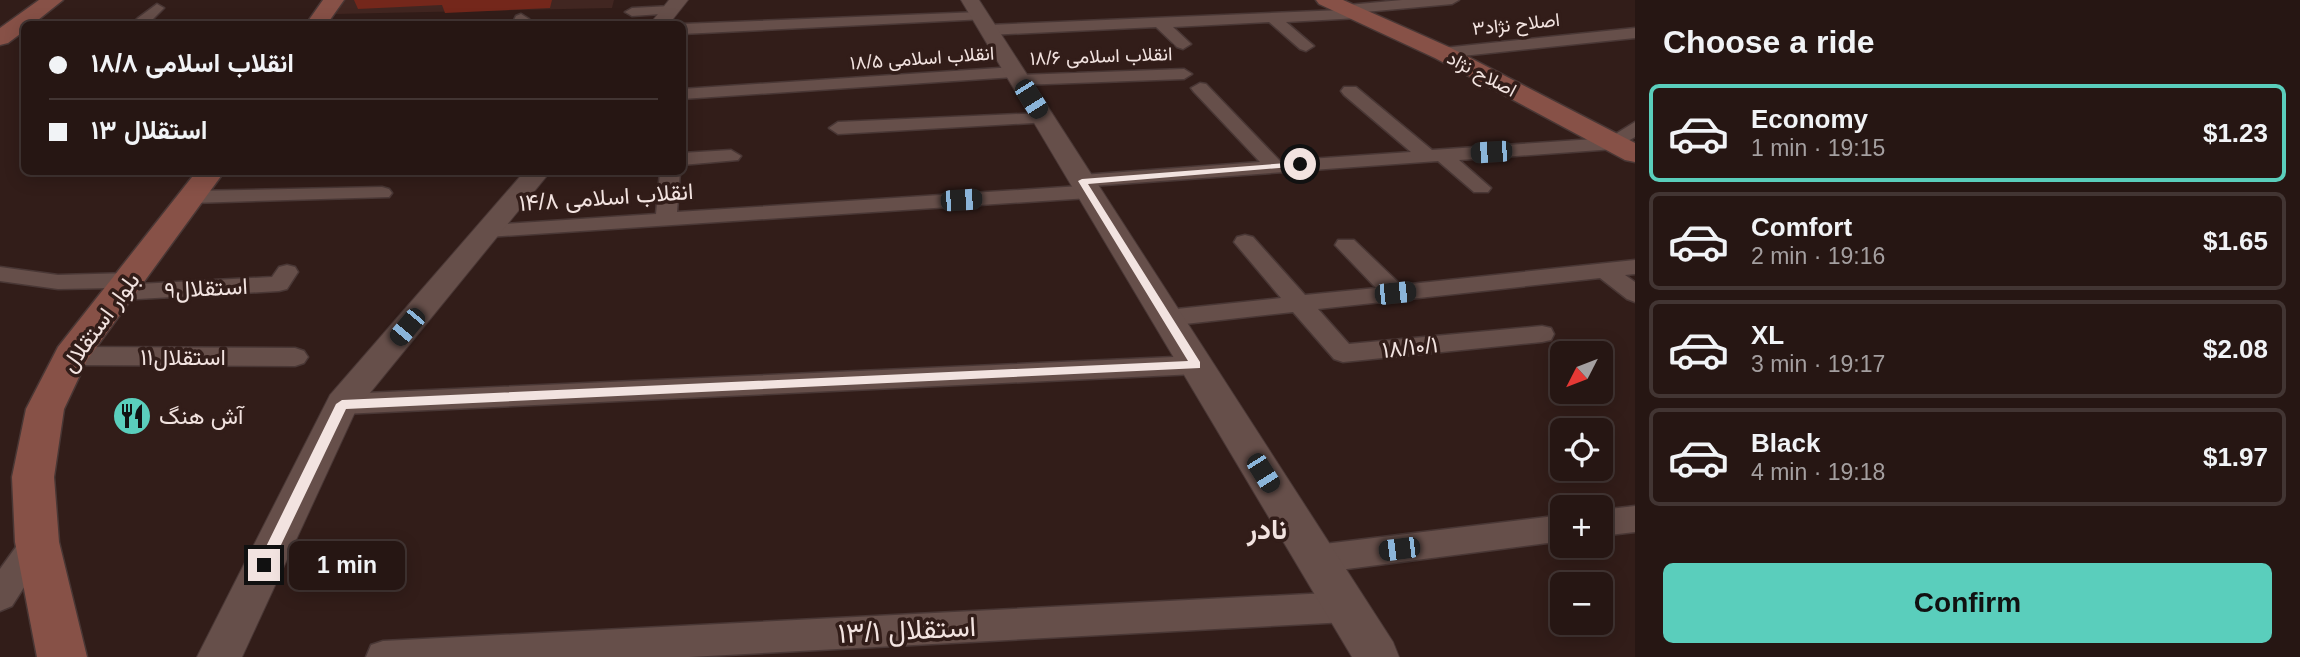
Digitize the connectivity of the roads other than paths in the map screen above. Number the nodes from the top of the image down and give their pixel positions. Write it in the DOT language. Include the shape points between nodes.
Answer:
graph roads {
  1 [pos="53,0"];
  2 [pos="334,0"];
  3 [pos="1326,0"];
  4 [pos="1452,0"];
  5 [pos="157,8"];
  6 [pos="670,11"];
  7 [pos="1353,11"];
  8 [pos="632,12"];
  9 [pos="979,16"];
  10 [pos="1270,16"];
  11 [pos="24,21"];
  12 [pos="143,21"];
  13 [pos="318,21"];
  14 [pos="1159,22"];
  15 [pos="21,23"];
  16 [pos="1040,28"];
  17 [pos="686,29"];
  18 [pos="1635,33"];
  19 [pos="0,38"];
  20 [pos="1053,43"];
  21 [pos="1183,44"];
  22 [pos="1306,46"];
  23 [pos="1443,53"];
  24 [pos="1184,74"];
  25 [pos="1017,76"];
  26 [pos="1200,88"];
  27 [pos="1350,91"];
  28 [pos="686,94"];
  29 [pos="1043,118"];
  30 [pos="838,128"];
  31 [pos="1635,128"];
  32 [pos="1625,148"];
  33 [pos="1434,155"];
  34 [pos="731,156"];
  35 [pos="686,159"];
  36 [pos="1274,166"];
  37 [pos="208,175"];
  38 [pos="534,175"];
  39 [pos="670,175"];
  40 [pos="1086,187"];
  41 [pos="1480,188"];
  42 [pos="382,193"];
  43 [pos="192,197"];
  44 [pos="666,219"];
  45 [pos="487,231"];
  46 [pos="1245,242"];
  47 [pos="1346,245"];
  48 [pos="1635,267"];
  49 [pos="1604,270"];
  50 [pos="287,272"];
  51 [pos="0,274"];
  52 [pos="125,286"];
  53 [pos="1395,293"];
  54 [pos="1635,294"];
  55 [pos="1300,303"];
  56 [pos="1167,318"];
  57 [pos="1542,334"];
  58 [pos="71,356"];
  59 [pos="295,357"];
  60 [pos="1196,365"];
  61 [pos="342,404"];
  62 [pos="1635,519"];
  63 [pos="1613,522"];
  64 [pos="1550,530"];
  65 [pos="37,542"];
  66 [pos="1316,559"];
  67 [pos="0,596"];
  68 [pos="1347,607"];
  69 [pos="62,657"];
  70 [pos="219,657"];
  71 [pos="383,657"];
  72 [pos="1377,657"];
  1 -- 11 [label="main road"];
  2 -- 13 [label="main road"];
  3 -- 7 [label="main road, اصلاح نژاد"];
  4 -- 7 [label="street"];
  5 -- 12 [label="street"];
  6 -- 8 [label="street"];
  7 -- 10 [label="street"];
  7 -- 23 [label="main road, اصلاح نژاد"];
  9 -- 16 [label="street"];
  9 -- 17 [label="street"];
  9 -- 25 [label="street"];
  10 -- 14 [label="street"];
  10 -- 22 [label="street"];
  14 -- 16 [label="street"];
  14 -- 21 [label="street"];
  15 -- 19 [label="main road"];
  16 -- 20 [label="street"];
  18 -- 23 [label="street, اصلاح نژاد۳"];
  23 -- 32 [label="main road, اصلاح نژاد"];
  24 -- 25 [label="street, ۱۸/۶ انقلاب اسلامی"];
  25 -- 28 [label="street, ۱۸/۵ انقلاب اسلامی"];
  25 -- 29 [label="street"];
  26 -- 36 [label="street"];
  27 -- 33 [label="street"];
  29 -- 30 [label="street"];
  29 -- 40 [label="street"];
  31 -- 32 [label="street"];
  32 -- 33 [label="street, ۱۴/۸ انقلاب اسلامی"];
  33 -- 36 [label="street, ۱۴/۸ انقلاب اسلامی"];
  33 -- 41 [label="street"];
  34 -- 35 [label="street"];
  36 -- 40 [label="street, ۱۴/۸ انقلاب اسلامی"];
  37 -- 43 [label="main road, بلوار استقلال"];
  38 -- 45 [label="street"];
  39 -- 44 [label="street"];
  40 -- 44 [label="street, ۱۴/۸ انقلاب اسلامی"];
  40 -- 56 [label="street"];
  42 -- 43 [label="street"];
  43 -- 52 [label="main road, بلوار استقلال"];
  44 -- 45 [label="street, ۱۴/۸ انقلاب اسلامی"];
  45 -- 61 [label="street"];
  46 -- 55 [label="street"];
  47 -- 53 [label="street"];
  48 -- 49 [label="street"];
  49 -- 53 [label="street"];
  49 -- 54 [label="street"];
  50 -- 52 [label="street, استقلال۹" via="279,284"];
  51 -- 52 [label="street"];
  52 -- 58 [label="main road, بلوار استقلال"];
  53 -- 55 [label="street"];
  55 -- 56 [label="street"];
  55 -- 57 [label="street, ۱۸/۱۰/۱" via="1343,353"];
  56 -- 60 [label="street"];
  58 -- 59 [label="street, استقلال۱۱"];
  58 -- 65 [label="main road, بلوار استقلال" via="45,408 33,477"];
  60 -- 61 [label="street"];
  60 -- 66 [label="street"];
  61 -- 70 [label="street"];
  62 -- 63 [label="street"];
  64 -- 66 [label="street"];
  65 -- 67 [label="street"];
  65 -- 69 [label="main road, بلوار استقلال"];
  66 -- 68 [label="street"];
  68 -- 71 [label="street, ۱۳/۱ استقلال"];
  68 -- 72 [label="street"];
}
